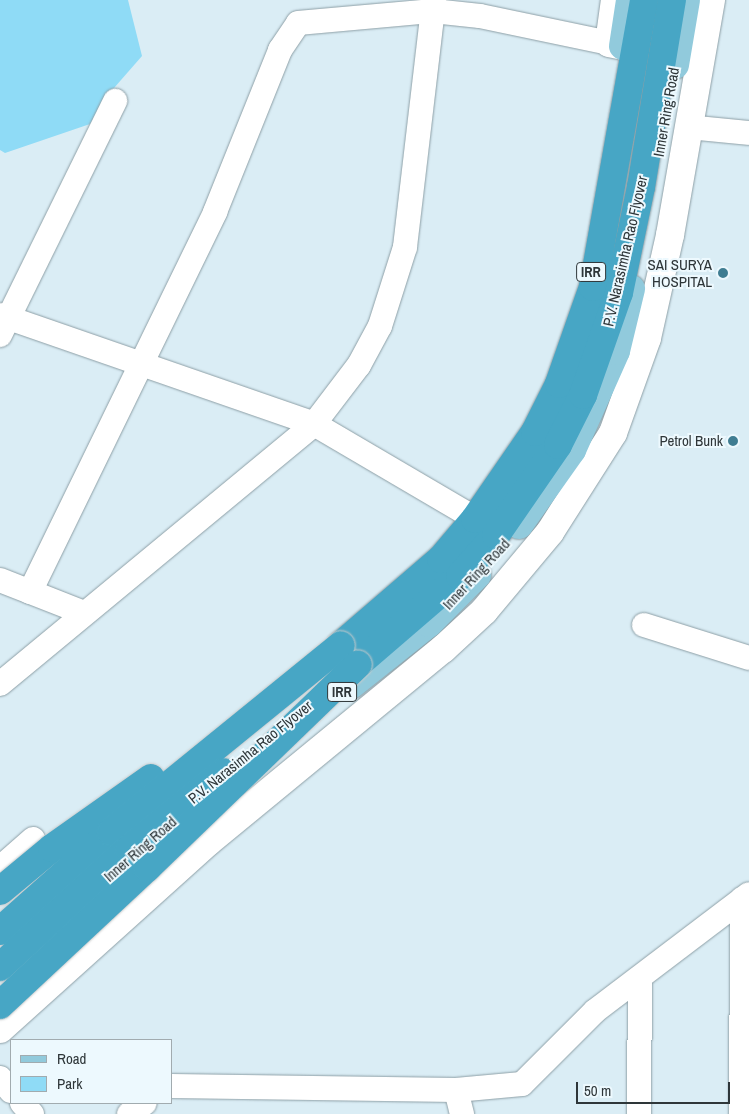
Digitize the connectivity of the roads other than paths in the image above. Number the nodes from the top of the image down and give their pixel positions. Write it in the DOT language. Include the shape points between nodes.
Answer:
graph roads {
  1 [pos="615,0"];
  2 [pos="630,0"];
  3 [pos="644,0"];
  4 [pos="672,0"];
  5 [pos="686,0"];
  6 [pos="712,0"];
  7 [pos="434,5"];
  8 [pos="616,44"];
  9 [pos="115,101"];
  10 [pos="676,124"];
  11 [pos="749,133"];
  12 [pos="2,322"];
  13 [pos="140,362"];
  14 [pos="314,424"];
  15 [pos="471,516"];
  16 [pos="0,580"];
  17 [pos="30,592"];
  18 [pos="84,613"];
  19 [pos="644,625"];
  20 [pos="350,657"];
  21 [pos="749,658"];
  22 [pos="0,684"];
  23 [pos="33,839"];
  24 [pos="0,868"];
  25 [pos="0,891"];
  26 [pos="746,897"];
  27 [pos="0,924"];
  28 [pos="0,931"];
  29 [pos="0,968"];
  30 [pos="0,976"];
  31 [pos="640,978"];
  32 [pos="0,1005"];
  33 [pos="0,1029"];
  34 [pos="0,1078"];
  35 [pos="172,1086"];
  36 [pos="10,1090"];
  37 [pos="456,1090"];
  38 [pos="23,1104"];
  39 [pos="144,1104"];
  40 [pos="32,1114"];
  41 [pos="129,1114"];
  42 [pos="462,1114"];
  43 [pos="639,1114"];
  44 [pos="742,1114"];
  1 -- 8 [label="street"];
  2 -- 8 [label="main road, Inner Ring Road / IRR"];
  3 -- 20 [label="highway, P.V. Narasimha Rao Flyover" via="593,287 559,384 535,432 475,519"];
  4 -- 20 [label="highway, P.V. Narasimha Rao Flyover" via="641,187 619,293 583,395 558,445 496,535 460,576"];
  5 -- 10 [label="main road, Inner Ring Road / IRR"];
  6 -- 10 [label="street"];
  7 -- 8 [label="street"];
  7 -- 13 [label="street" via="298,23 289,32 216,212"];
  7 -- 14 [label="street" via="405,247 380,326 359,365"];
  8 -- 15 [label="main road, Inner Ring Road / IRR" via="609,181 588,285 573,335 530,429"];
  9 -- 12 [label="street"];
  10 -- 11 [label="street"];
  10 -- 20 [label="main road, Inner Ring Road / IRR" via="616,351 572,450 508,540 471,583 429,623"];
  10 -- 33 [label="street" via="663,272 629,394 613,433 550,532 484,610 443,649 209,841"];
  12 -- 13 [label="street"];
  13 -- 14 [label="street"];
  13 -- 17 [label="street"];
  14 -- 15 [label="street"];
  14 -- 18 [label="street"];
  15 -- 20 [label="main road, Inner Ring Road / IRR"];
  16 -- 17 [label="street"];
  17 -- 18 [label="street"];
  18 -- 22 [label="street"];
  19 -- 21 [label="street"];
  20 -- 25 [label="highway, bridge" via="98,816"];
  20 -- 27 [label="main road, Inner Ring Road / IRR" via="108,828"];
  20 -- 28 [label="highway, P.V. Narasimha Rao Flyover, bridge" via="111,832"];
  20 -- 29 [label="highway, P.V. Narasimha Rao Flyover, bridge" via="130,849"];
  20 -- 30 [label="main road, Inner Ring Road / IRR" via="207,792 133,853"];
  20 -- 32 [label="highway, bridge" via="147,868"];
  23 -- 24 [label="street"];
  26 -- 31 [label="street"];
  26 -- 44 [label="street"];
  31 -- 37 [label="street" via="595,1011 574,1036 522,1084"];
  31 -- 43 [label="street"];
  34 -- 36 [label="street"];
  35 -- 37 [label="street"];
  37 -- 42 [label="street"];
  38 -- 40 [label="street"];
  39 -- 41 [label="street"];
}
